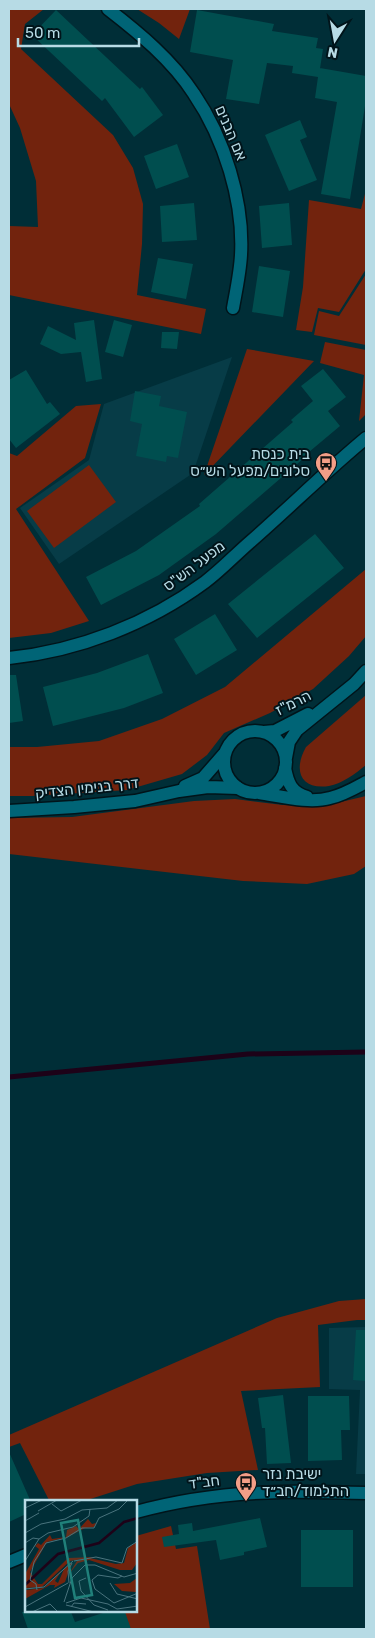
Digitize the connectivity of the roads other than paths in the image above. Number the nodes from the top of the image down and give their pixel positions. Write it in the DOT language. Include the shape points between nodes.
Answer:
graph roads {
  1 [pos="108,9"];
  2 [pos="233,308"];
  3 [pos="366,439"];
  4 [pos="9,658"];
  5 [pos="366,671"];
  6 [pos="336,699"];
  7 [pos="264,732"];
  8 [pos="224,754"];
  9 [pos="285,763"];
  10 [pos="366,782"];
  11 [pos="238,788"];
  12 [pos="169,793"];
  13 [pos="259,793"];
  14 [pos="316,800"];
  15 [pos="9,811"];
  16 [pos="366,1493"];
  17 [pos="138,1511"];
  18 [pos="25,1555"];
  19 [pos="9,1562"];
  1 -- 2 [label="street, אם הבנים" via="172,66 194,93 213,126 228,162 240,227 241,255"];
  3 -- 4 [label="street, מפעל הש\"ס" via="206,581 175,602 143,620 102,636 59,650"];
  5 -- 6 [label="street, הרמ\"ז"];
  6 -- 7 [label="street, הרמ\"ז" via="274,731"];
  6 -- 9 [label="street, הרמ\"ז" via="297,730 289,742"];
  7 -- 8 [label="street" via="244,732 235,737"];
  7 -- 9 [label="street" via="279,742"];
  8 -- 11 [label="street" via="226,773"];
  8 -- 12 [label="street" via="203,778"];
  9 -- 13 [label="street" via="282,777 276,784"];
  9 -- 14 [label="street" via="288,782 293,790"];
  10 -- 14 [label="street" via="336,796"];
  11 -- 12 [label="street" via="208,787"];
  11 -- 13 [label="street"];
  12 -- 15 [label="street, דרך בנימין הצדיק" via="135,801"];
  13 -- 14 [label="street"];
  16 -- 17 [label="street, חב\"ד" via="281,1492 227,1496 165,1504"];
  18 -- 19 [label="street"];
}
